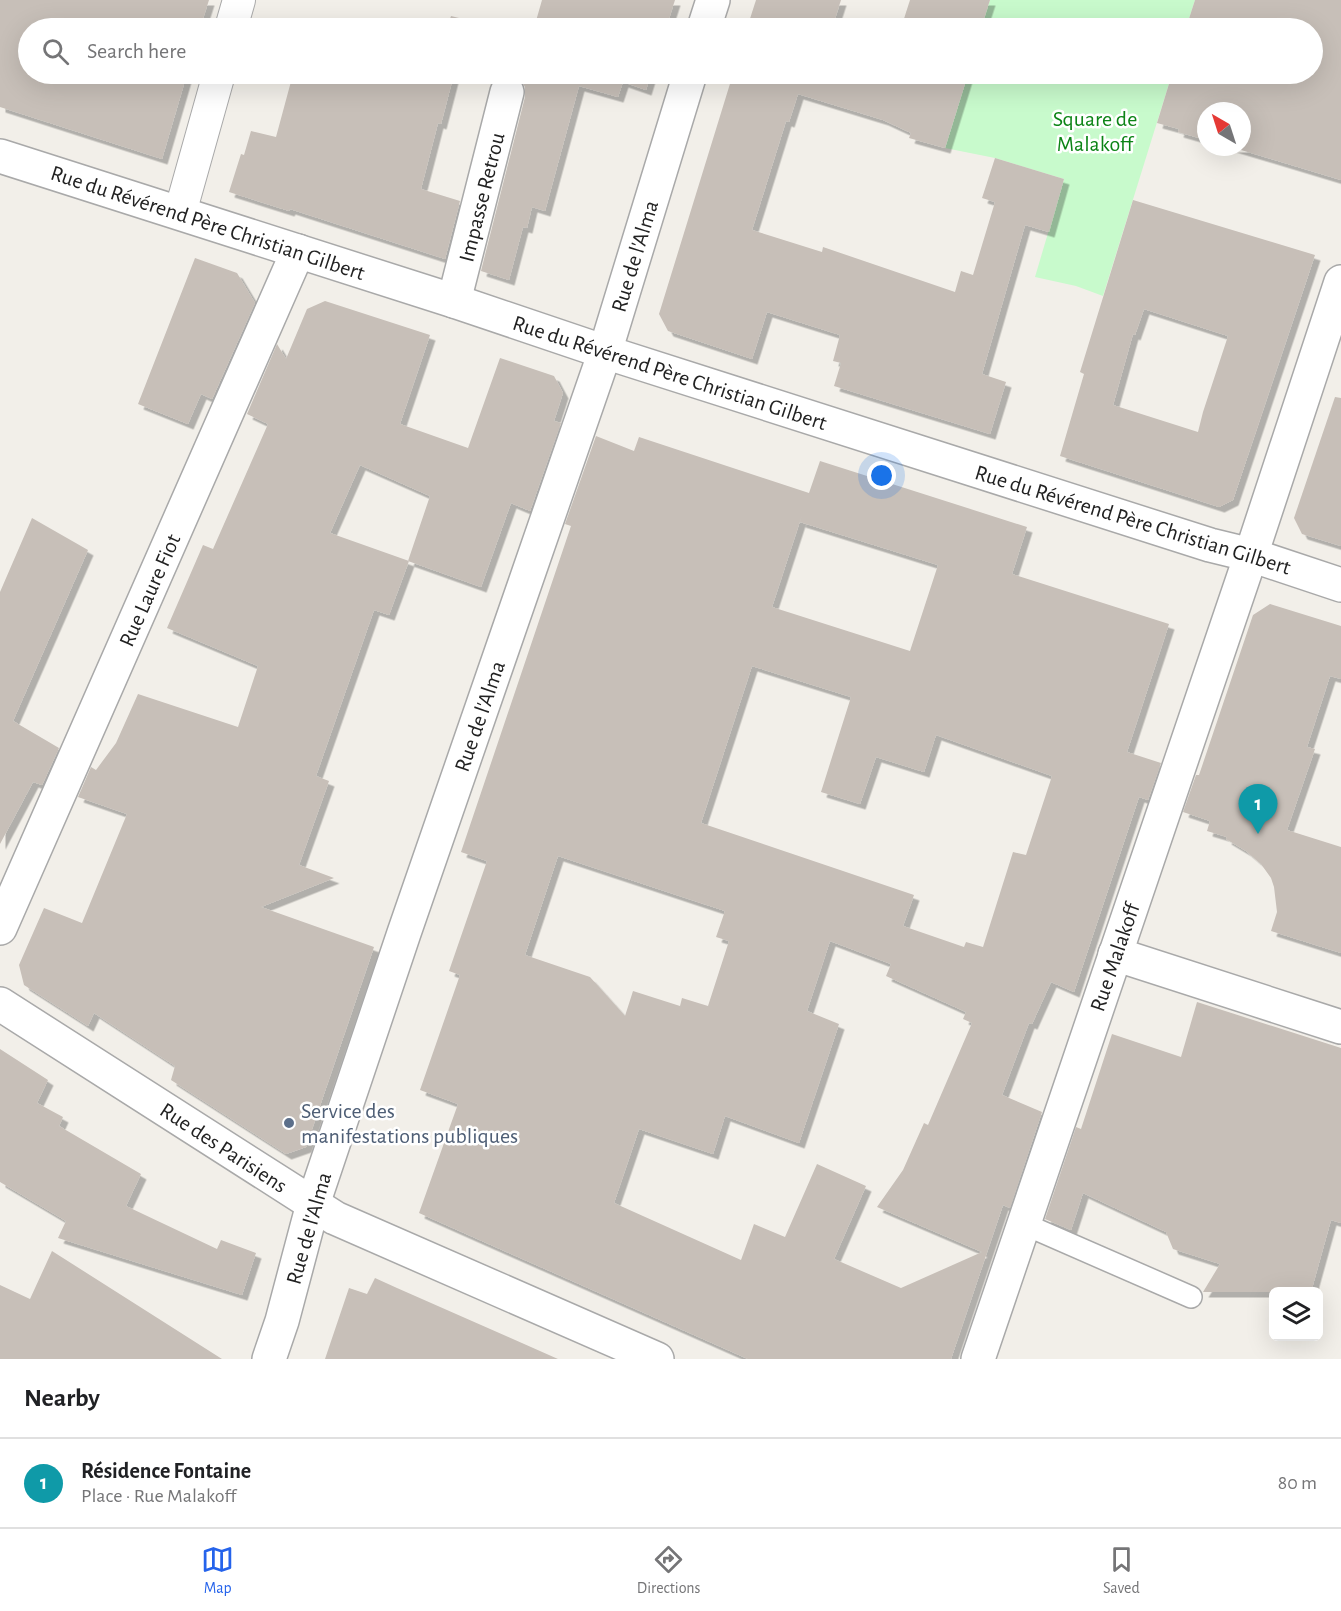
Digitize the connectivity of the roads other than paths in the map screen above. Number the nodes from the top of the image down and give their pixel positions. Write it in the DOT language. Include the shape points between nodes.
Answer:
graph roads {
  1 [pos="239,0"];
  2 [pos="713,0"];
  3 [pos="234,18"];
  4 [pos="707,18"];
  5 [pos="216,84"];
  6 [pos="687,84"];
  7 [pos="507,92"];
  8 [pos="0,156"];
  9 [pos="180,213"];
  10 [pos="298,251"];
  11 [pos="1341,282"];
  12 [pos="454,301"];
  13 [pos="605,352"];
  14 [pos="1251,555"];
  15 [pos="1341,585"];
  16 [pos="0,928"];
  17 [pos="1115,954"];
  18 [pos="0,1004"];
  19 [pos="1341,1027"];
  20 [pos="313,1204"];
  21 [pos="1024,1224"];
  22 [pos="1191,1297"];
  23 [pos="268,1359"];
  24 [pos="657,1359"];
  25 [pos="978,1359"];
  1 -- 3 [label="street"];
  2 -- 4 [label="street"];
  5 -- 9 [label="street"];
  6 -- 13 [label="street, Rue de l'Alma"];
  7 -- 12 [label="street, Impasse Retrou"];
  8 -- 9 [label="street, Rue du Révérend Père Christian Gilbert"];
  9 -- 10 [label="street, Rue du Révérend Père Christian Gilbert"];
  10 -- 12 [label="street, Rue du Révérend Père Christian Gilbert"];
  10 -- 16 [label="street, Rue Laure Fiot"];
  11 -- 14 [label="street, Rue Malakoff"];
  12 -- 13 [label="street, Rue du Révérend Père Christian Gilbert"];
  13 -- 14 [label="street, Rue du Révérend Père Christian Gilbert"];
  13 -- 20 [label="street, Rue de l'Alma"];
  14 -- 15 [label="street, Rue du Révérend Père Christian Gilbert"];
  14 -- 17 [label="street, Rue Malakoff"];
  17 -- 19 [label="street"];
  17 -- 21 [label="street, Rue Malakoff"];
  18 -- 20 [label="street, Rue des Parisiens"];
  20 -- 23 [label="street, Rue de l'Alma"];
  20 -- 24 [label="street, Rue des Parisiens" via="335,1218"];
  21 -- 22 [label="lane"];
  21 -- 25 [label="street, Rue Malakoff"];
}
